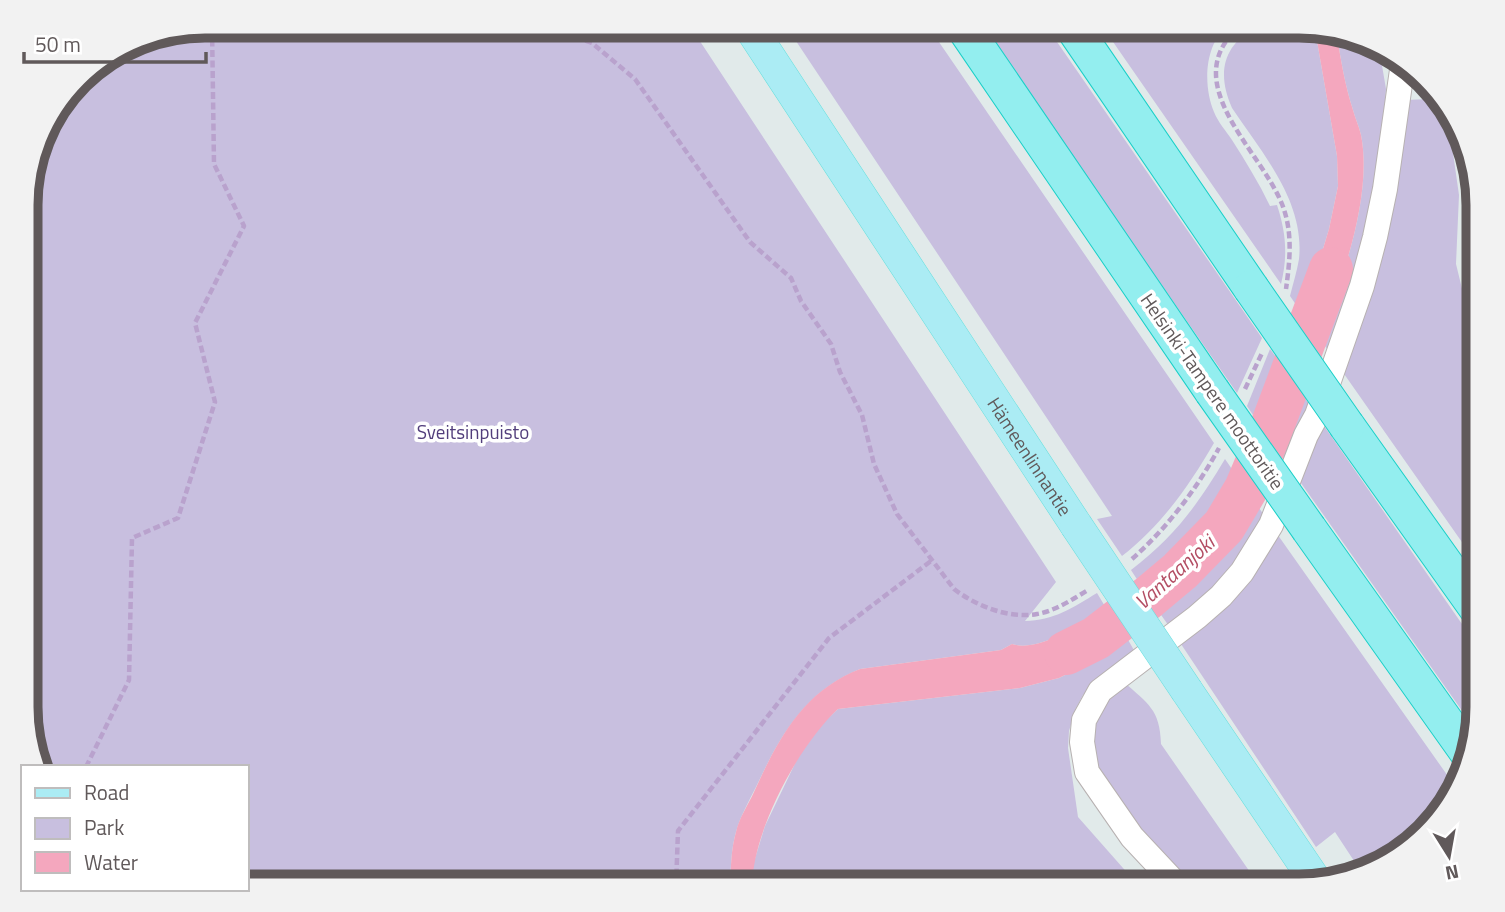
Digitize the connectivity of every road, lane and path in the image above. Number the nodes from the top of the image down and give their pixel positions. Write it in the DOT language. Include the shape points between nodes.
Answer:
graph roads {
  1 [pos="757,38"];
  2 [pos="972,38"];
  3 [pos="1080,38"];
  4 [pos="1229,38"];
  5 [pos="212,39"];
  6 [pos="580,39"];
  7 [pos="1402,73"];
  8 [pos="1286,290"];
  9 [pos="1266,344"];
  10 [pos="1228,391"];
  11 [pos="1223,438"];
  12 [pos="931,561"];
  13 [pos="1127,564"];
  14 [pos="1093,587"];
  15 [pos="1466,593"];
  16 [pos="1462,744"];
  17 [pos="87,765"];
  18 [pos="1165,873"];
  19 [pos="1310,873"];
  20 [pos="676,874"];
  1 -- 19 [label="main road, Hämeenlinnantie, bridge"];
  2 -- 10 [label="highway, Helsinki-Tampere moottoritie"];
  3 -- 15 [label="highway, bridge"];
  4 -- 8 [label="path" via="1217,62 1217,88 1222,107 1282,205 1290,247"];
  5 -- 17 [label="path" via="214,164 244,226 195,323 215,402 178,518 132,538 129,680"];
  6 -- 12 [label="path" via="635,79 750,242 790,278 831,344 897,514"];
  7 -- 18 [label="lane" via="1385,189 1362,286 1317,415 1271,525 1221,596 1100,691 1084,720 1087,772 1132,837"];
  9 -- 10 [label="path"];
  10 -- 16 [label="highway, Helsinki-Tampere moottoritie, bridge" via="1309,529"];
  11 -- 13 [label="path" via="1178,510"];
  12 -- 14 [label="path" via="966,598 1012,614 1055,608"];
  12 -- 20 [label="path" via="829,638 678,831"];
}
